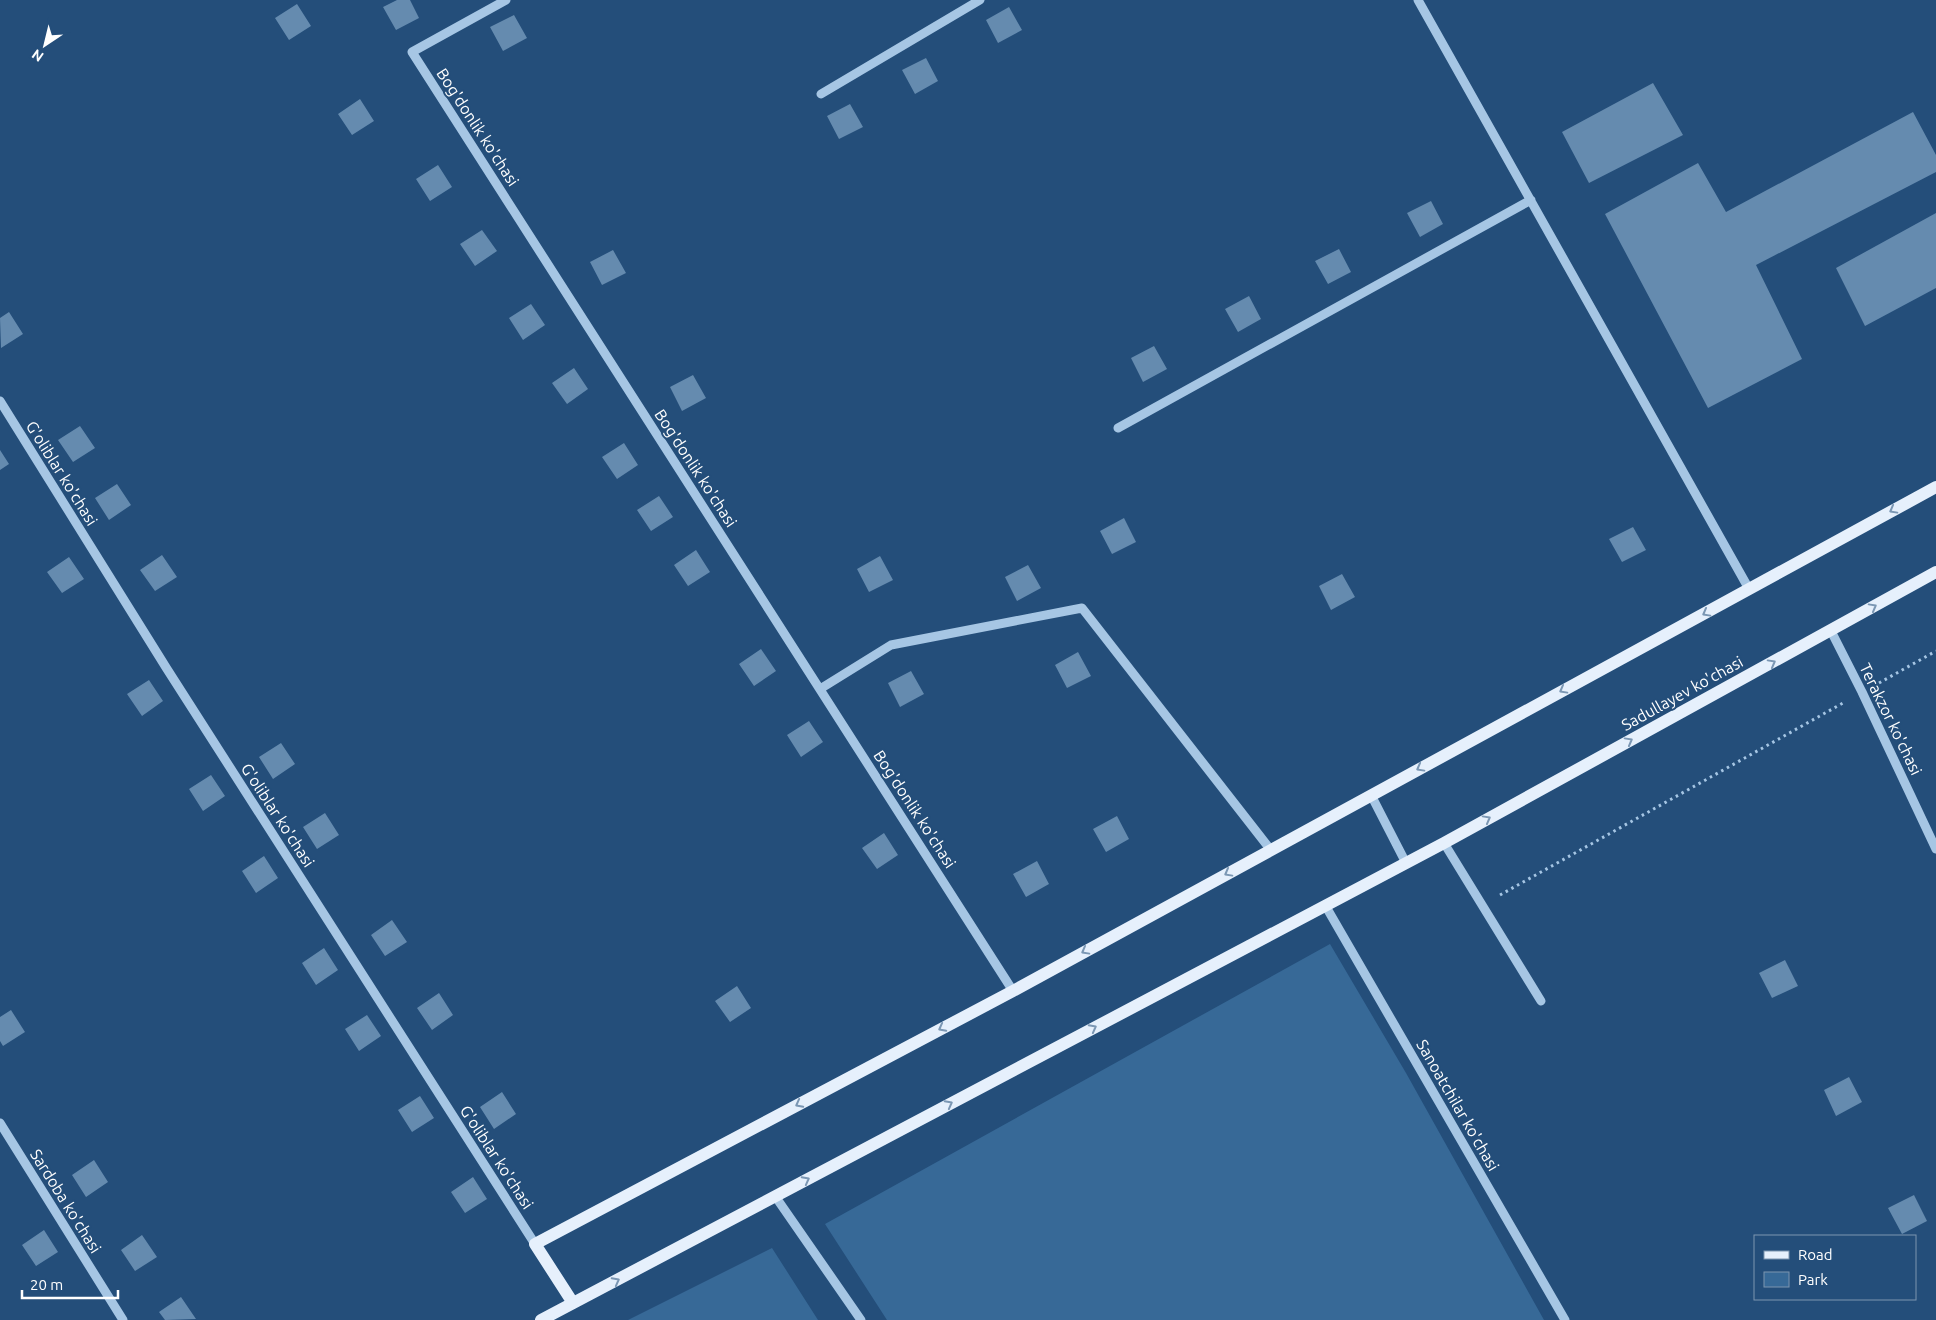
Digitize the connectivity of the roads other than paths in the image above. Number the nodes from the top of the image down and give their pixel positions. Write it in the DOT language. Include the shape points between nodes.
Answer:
graph roads {
  1 [pos="506,0"];
  2 [pos="980,0"];
  3 [pos="1418,0"];
  4 [pos="821,94"];
  5 [pos="1531,200"];
  6 [pos="0,401"];
  7 [pos="1118,428"];
  8 [pos="1936,486"];
  9 [pos="1936,572"];
  10 [pos="1749,589"];
  11 [pos="1831,630"];
  12 [pos="820,689"];
  13 [pos="1372,794"];
  14 [pos="1444,843"];
  15 [pos="1936,849"];
  16 [pos="1270,850"];
  17 [pos="1406,863"];
  18 [pos="1325,905"];
  19 [pos="1013,991"];
  20 [pos="1541,1002"];
  21 [pos="0,1123"];
  22 [pos="775,1196"];
  23 [pos="535,1244"];
  24 [pos="573,1304"];
  25 [pos="123,1320"];
  26 [pos="541,1320"];
  27 [pos="861,1320"];
  28 [pos="1565,1320"];
  1 -- 12 [label="street, Bog'donlik ko'chasi" via="412,52"];
  2 -- 4 [label="street"];
  3 -- 5 [label="street"];
  5 -- 7 [label="street"];
  5 -- 10 [label="street"];
  6 -- 23 [label="street, G'oliblar ko'chasi" via="167,670"];
  8 -- 10 [label="main road, one-way"];
  11 -- 9 [label="main road, Sadullayev ko'chasi, one-way"];
  10 -- 13 [label="main road, one-way"];
  14 -- 11 [label="main road, Sadullayev ko'chasi, one-way"];
  11 -- 15 [label="street, Terakzor ko'chasi"];
  12 -- 16 [label="street" via="891,646 1082,608"];
  12 -- 19 [label="street, Bog'donlik ko'chasi"];
  13 -- 16 [label="main road"];
  13 -- 17 [label="street"];
  14 -- 17 [label="main road, Sadullayev ko'chasi"];
  14 -- 20 [label="street"];
  16 -- 19 [label="main road, one-way"];
  17 -- 18 [label="main road, Sadullayev ko'chasi"];
  22 -- 18 [label="main road, Sadullayev ko'chasi, one-way"];
  18 -- 28 [label="street, Sanoatchilar ko'chasi"];
  19 -- 23 [label="main road, one-way"];
  21 -- 25 [label="street, Sardoba ko'chasi"];
  24 -- 22 [label="main road, Sadullayev ko'chasi, one-way"];
  22 -- 27 [label="street"];
  23 -- 24 [label="main road"];
  24 -- 26 [label="main road, Sadullayev ko'chasi"];
}
